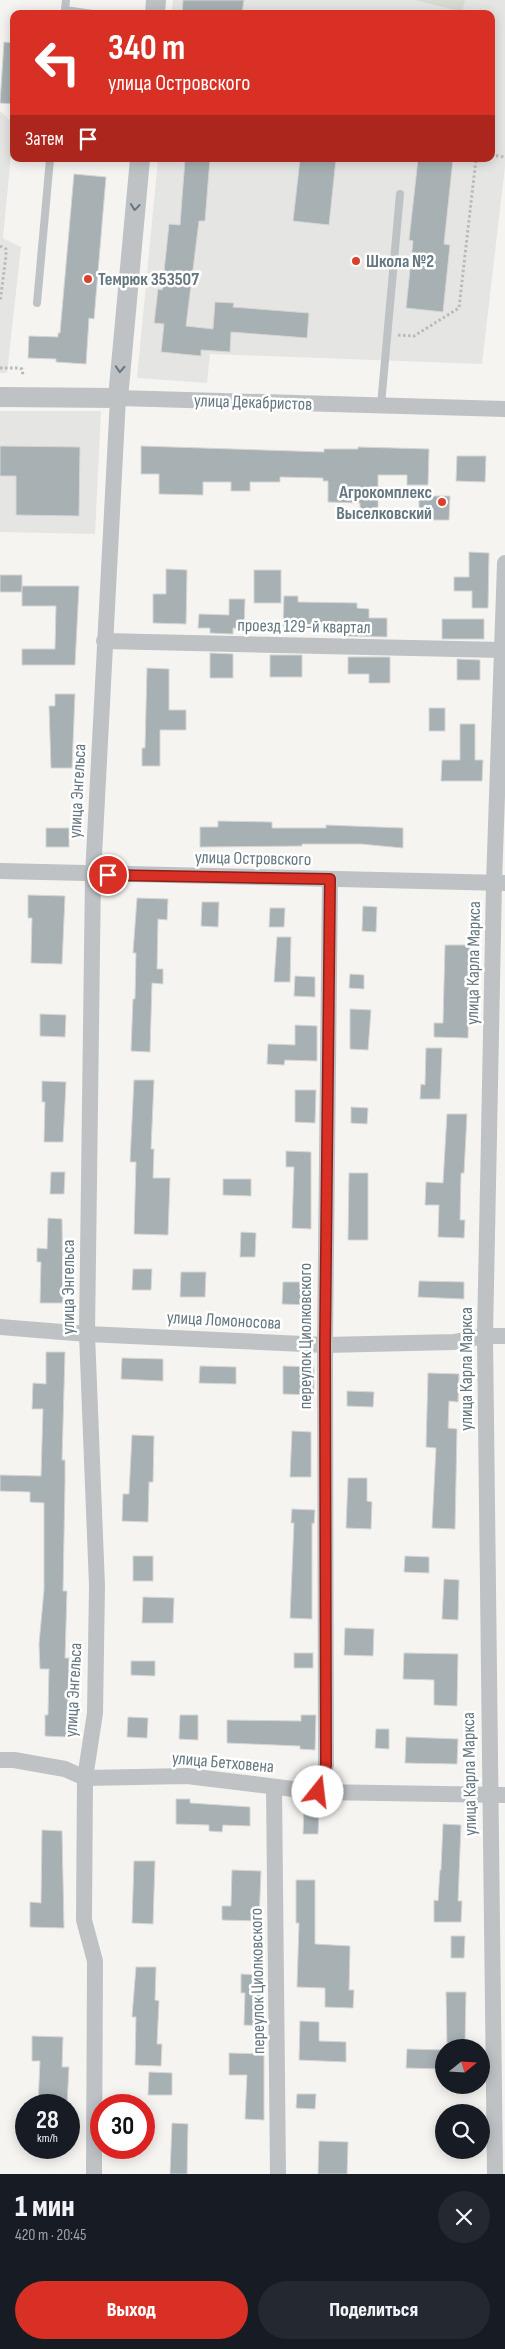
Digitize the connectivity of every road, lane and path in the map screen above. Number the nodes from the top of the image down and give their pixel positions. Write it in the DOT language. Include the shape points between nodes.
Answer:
graph roads {
  1 [pos="50,162"];
  2 [pos="140,162"];
  3 [pos="476,162"];
  4 [pos="400,194"];
  5 [pos="0,246"];
  6 [pos="0,302"];
  7 [pos="36,303"];
  8 [pos="387,335"];
  9 [pos="0,368"];
  10 [pos="23,375"];
  11 [pos="0,396"];
  12 [pos="118,398"];
  13 [pos="381,405"];
  14 [pos="505,409"];
  15 [pos="505,563"];
  16 [pos="104,641"];
  17 [pos="502,650"];
  18 [pos="0,871"];
  19 [pos="92,875"];
  20 [pos="330,879"];
  21 [pos="500,883"];
  22 [pos="0,1327"];
  23 [pos="87,1334"];
  24 [pos="485,1336"];
  25 [pos="505,1336"];
  26 [pos="325,1345"];
  27 [pos="0,1760"];
  28 [pos="85,1778"];
  29 [pos="274,1787"];
  30 [pos="318,1792"];
  31 [pos="497,1795"];
  32 [pos="94,2174"];
  33 [pos="278,2174"];
  34 [pos="495,2174"];
  1 -- 7 [label="lane"];
  2 -- 12 [label="street, one-way"];
  3 -- 8 [label="path" via="460,308 414,336"];
  4 -- 8 [label="lane"];
  5 -- 6 [label="path" via="6,249 6,256"];
  8 -- 13 [label="lane"];
  9 -- 10 [label="path" via="19,368"];
  11 -- 12 [label="street, улица Декабристов"];
  12 -- 13 [label="street, улица Декабристов"];
  12 -- 16 [label="street, улица Энгельса"];
  13 -- 14 [label="street, улица Декабристов"];
  15 -- 17 [label="street, улица Карла Маркса"];
  16 -- 17 [label="street, проезд 129-й квартал"];
  16 -- 19 [label="street, улица Энгельса"];
  17 -- 21 [label="street, улица Карла Маркса"];
  18 -- 19 [label="street, улица Островского"];
  19 -- 20 [label="street, улица Островского"];
  19 -- 23 [label="street, улица Энгельса"];
  20 -- 21 [label="street, улица Островского"];
  20 -- 26 [label="street, переулок Циолковского"];
  21 -- 24 [label="street, улица Карла Маркса"];
  22 -- 23 [label="street, улица Ломоносова"];
  23 -- 26 [label="street, улица Ломоносова"];
  23 -- 28 [label="street, улица Энгельса" via="97,1586 95,1713"];
  24 -- 25 [label="street, улица Ломоносова"];
  24 -- 26 [label="street, улица Ломоносова" via="454,1342"];
  24 -- 31 [label="street, улица Карла Маркса"];
  26 -- 30 [label="street, переулок Циолковского" via="326,1765"];
  27 -- 28 [label="street, улица Бетховена" via="65,1769"];
  28 -- 29 [label="street, улица Бетховена" via="187,1776"];
  28 -- 32 [label="street, улица Энгельса" via="84,1920 95,1961"];
  29 -- 30 [label="street, улица Бетховена"];
  29 -- 33 [label="street, переулок Циолковского"];
  30 -- 31 [label="street, улица Бетховена"];
  31 -- 34 [label="street, улица Карла Маркса"];
}
